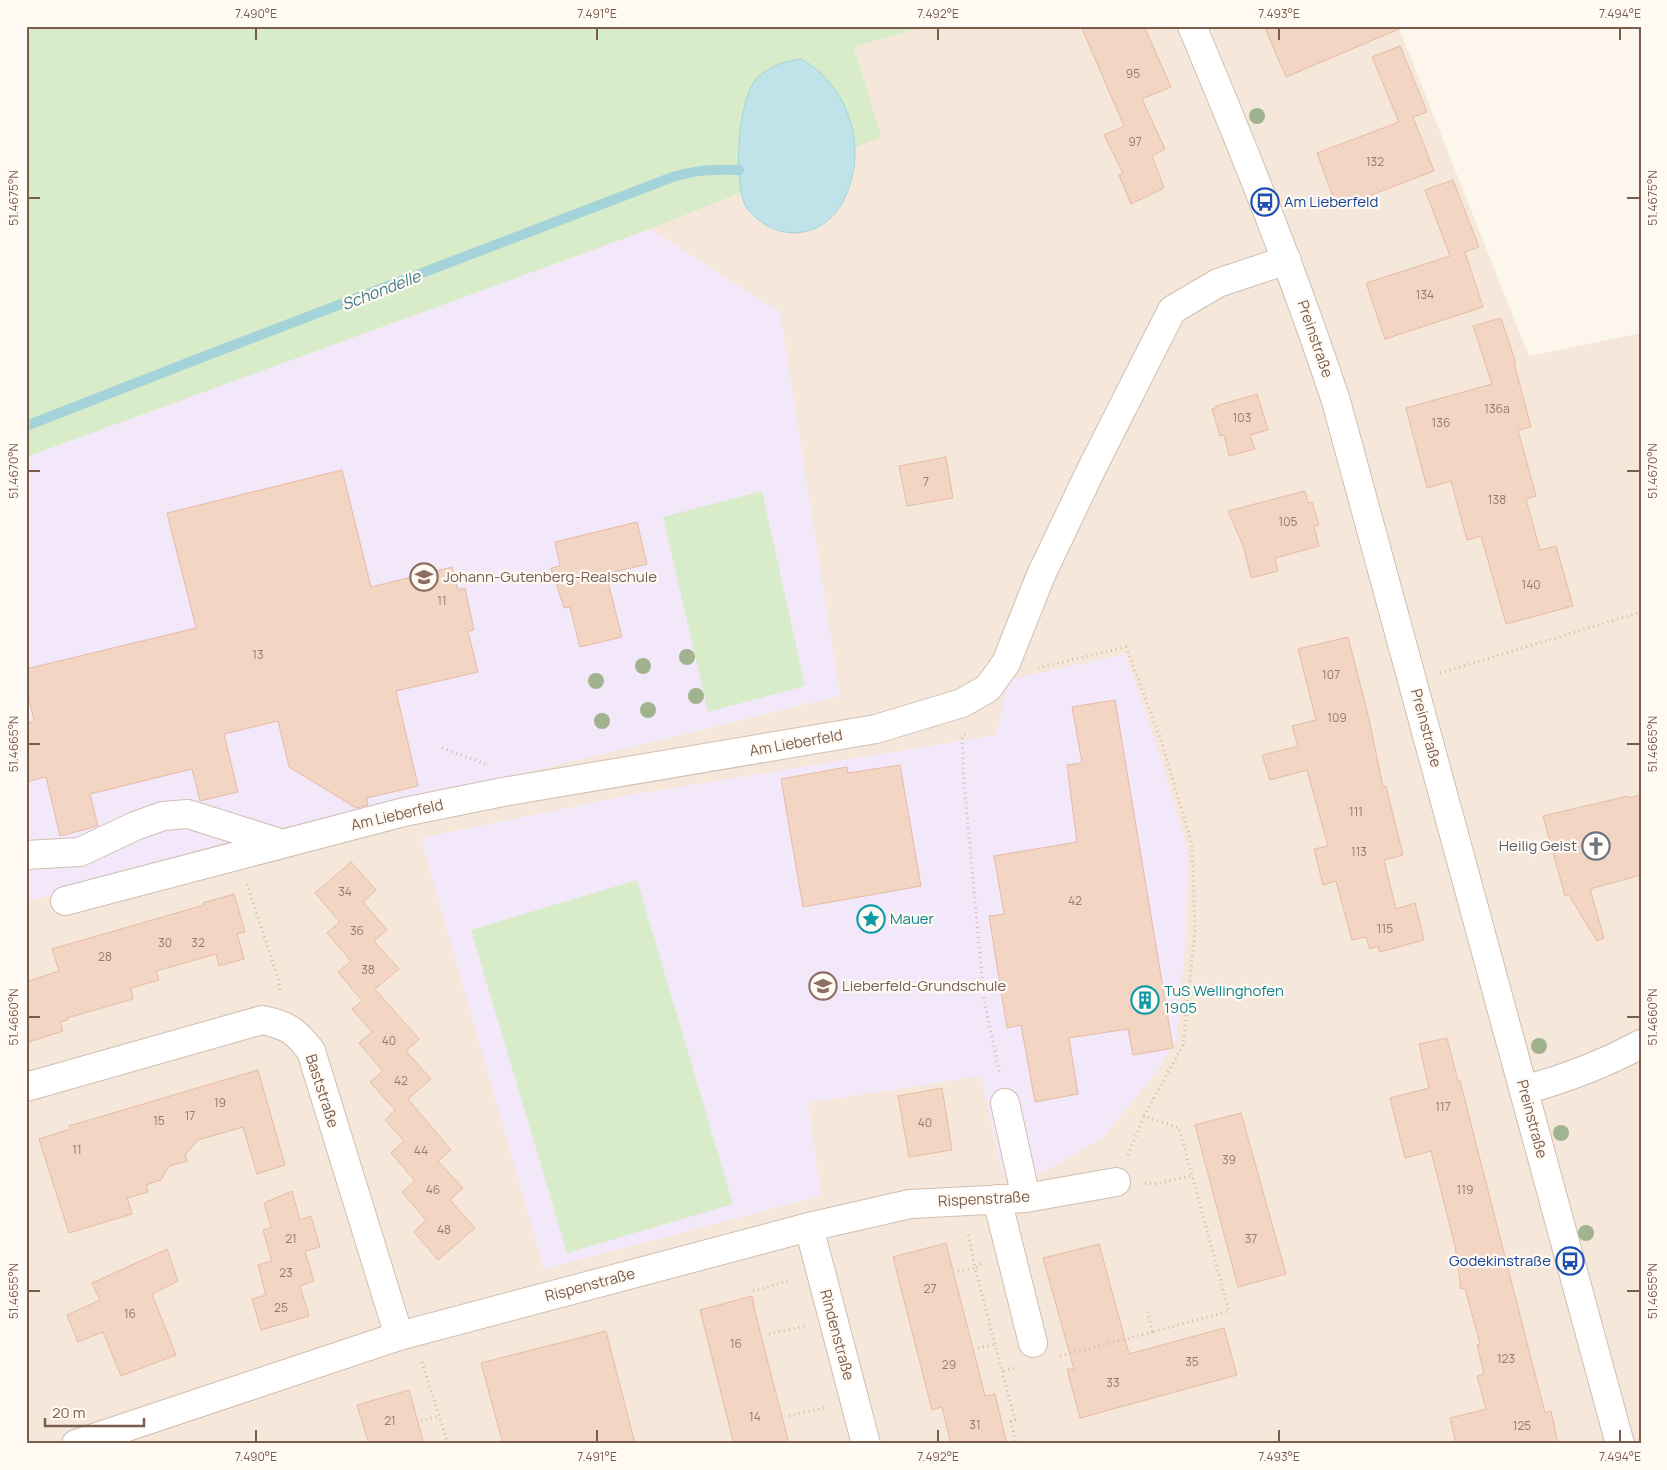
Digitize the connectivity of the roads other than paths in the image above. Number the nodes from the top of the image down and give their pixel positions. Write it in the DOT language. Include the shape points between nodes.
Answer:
graph roads {
  1 [pos="1192,26"];
  2 [pos="1287,260"];
  3 [pos="280,843"];
  4 [pos="26,855"];
  5 [pos="65,901"];
  6 [pos="1641,1044"];
  7 [pos="26,1087"];
  8 [pos="1524,1090"];
  9 [pos="1006,1103"];
  10 [pos="1116,1182"];
  11 [pos="1026,1198"];
  12 [pos="997,1199"];
  13 [pos="809,1227"];
  14 [pos="398,1336"];
  15 [pos="1033,1343"];
  16 [pos="76,1444"];
  17 [pos="866,1444"];
  18 [pos="1620,1444"];
  1 -- 2 [label="street, Preinstraße"];
  2 -- 3 [label="street, Am Lieberfeld" via="1218,283 1172,310 1050,557 1006,664 988,688 962,703 876,729 503,792 404,812"];
  2 -- 8 [label="street, Preinstraße" via="1336,401"];
  3 -- 4 [label="street" via="188,814 164,816 135,826 80,852"];
  3 -- 5 [label="street, Am Lieberfeld"];
  6 -- 8 [label="street" via="1560,1080"];
  7 -- 14 [label="street, Baststraße" via="262,1020 283,1024 298,1034 311,1051"];
  8 -- 18 [label="street, Preinstraße"];
  9 -- 11 [label="street"];
  10 -- 11 [label="street, Rispenstraße"];
  11 -- 12 [label="street, Rispenstraße"];
  12 -- 13 [label="street, Rispenstraße" via="910,1204"];
  12 -- 15 [label="street"];
  13 -- 14 [label="street, Rispenstraße"];
  13 -- 17 [label="street, Rindenstraße"];
  14 -- 16 [label="street, Rispenstraße"];
}
